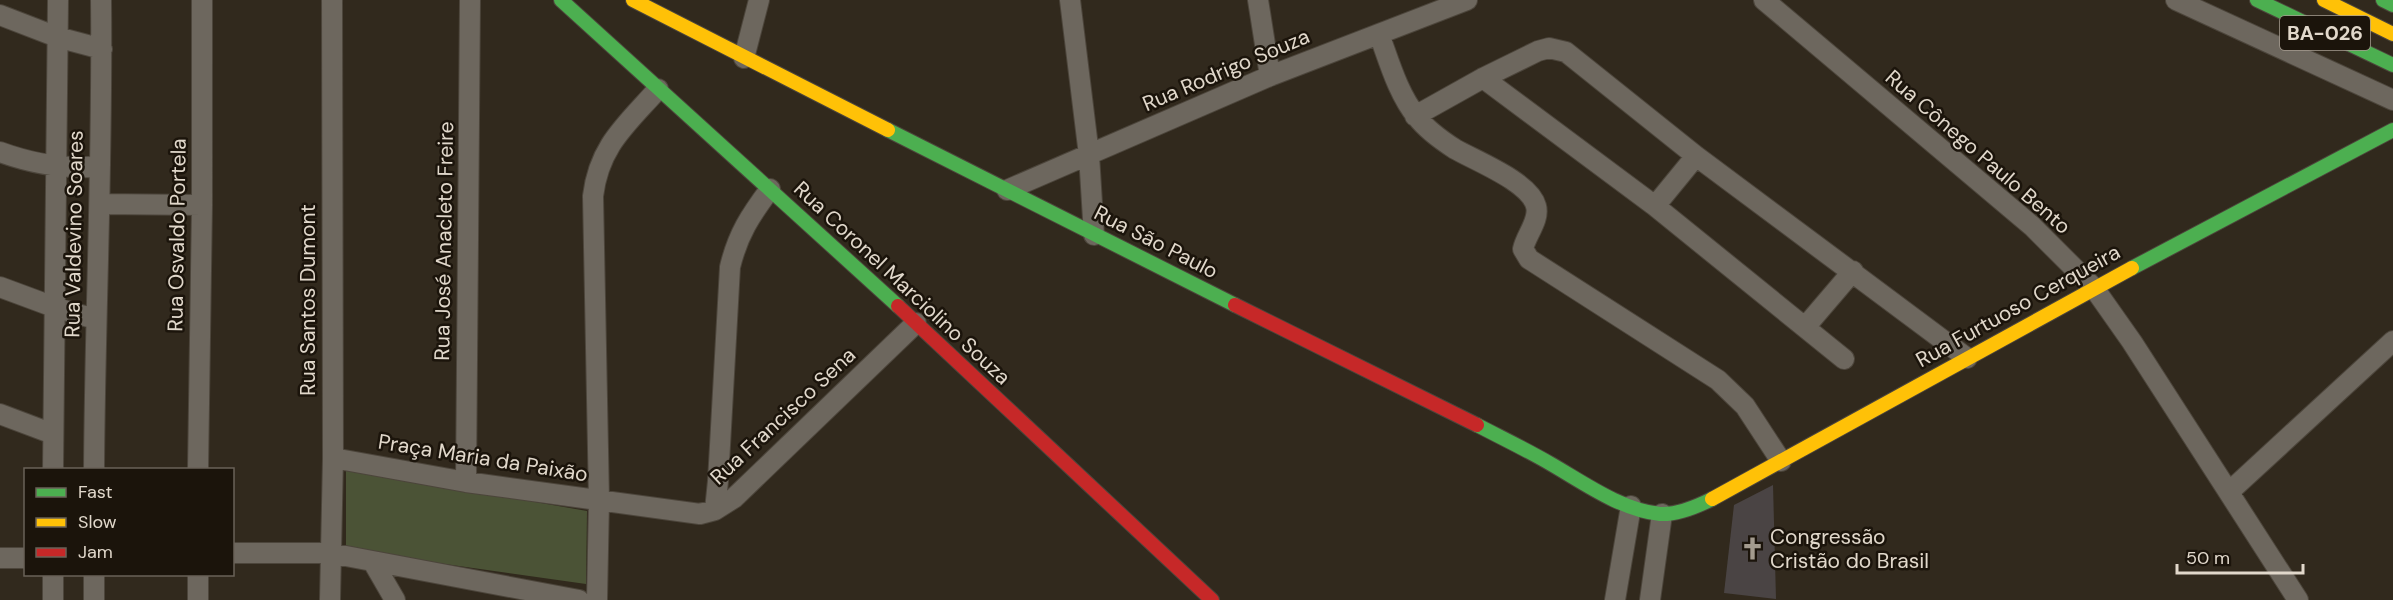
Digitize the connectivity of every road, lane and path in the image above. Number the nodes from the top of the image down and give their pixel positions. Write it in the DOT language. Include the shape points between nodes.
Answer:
graph roads {
  1 [pos="58,0"];
  2 [pos="101,0"];
  3 [pos="202,0"];
  4 [pos="332,0"];
  5 [pos="470,0"];
  6 [pos="561,0"];
  7 [pos="633,0"];
  8 [pos="759,0"];
  9 [pos="1070,0"];
  10 [pos="1258,0"];
  11 [pos="1467,0"];
  12 [pos="1764,0"];
  13 [pos="2176,0"];
  14 [pos="2257,0"];
  15 [pos="2324,0"];
  16 [pos="2383,0"];
  17 [pos="2393,5"];
  18 [pos="0,15"];
  19 [pos="1379,34"];
  20 [pos="2393,34"];
  21 [pos="57,37"];
  22 [pos="102,49"];
  23 [pos="744,58"];
  24 [pos="2393,66"];
  25 [pos="1269,76"];
  26 [pos="1483,78"];
  27 [pos="658,89"];
  28 [pos="2393,100"];
  29 [pos="1416,116"];
  30 [pos="2393,130"];
  31 [pos="0,152"];
  32 [pos="1089,155"];
  33 [pos="1696,156"];
  34 [pos="56,166"];
  35 [pos="100,166"];
  36 [pos="770,189"];
  37 [pos="1007,190"];
  38 [pos="100,204"];
  39 [pos="202,205"];
  40 [pos="1655,206"];
  41 [pos="1094,235"];
  42 [pos="1853,271"];
  43 [pos="0,287"];
  44 [pos="2094,288"];
  45 [pos="54,308"];
  46 [pos="95,319"];
  47 [pos="916,323"];
  48 [pos="1806,327"];
  49 [pos="2393,341"];
  50 [pos="1967,358"];
  51 [pos="1844,359"];
  52 [pos="0,414"];
  53 [pos="53,434"];
  54 [pos="333,458"];
  55 [pos="1781,461"];
  56 [pos="53,468"];
  57 [pos="94,468"];
  58 [pos="198,468"];
  59 [pos="466,482"];
  60 [pos="2229,492"];
  61 [pos="599,500"];
  62 [pos="1631,506"];
  63 [pos="715,510"];
  64 [pos="1662,514"];
  65 [pos="234,553"];
  66 [pos="330,553"];
  67 [pos="0,558"];
  68 [pos="24,558"];
  69 [pos="373,562"];
  70 [pos="53,576"];
  71 [pos="94,576"];
  72 [pos="198,576"];
  73 [pos="53,600"];
  74 [pos="94,600"];
  75 [pos="198,600"];
  76 [pos="330,600"];
  77 [pos="395,600"];
  78 [pos="579,600"];
  79 [pos="597,600"];
  80 [pos="1212,600"];
  81 [pos="1615,600"];
  82 [pos="1650,600"];
  83 [pos="2298,600"];
  1 -- 21 [label="street, Rua Valdevino Soares"];
  2 -- 22 [label="street, Rua Valdevino Soares"];
  3 -- 39 [label="street, Rua Osvaldo Portela"];
  4 -- 54 [label="street, Rua Santos Dumont"];
  5 -- 59 [label="street, Rua José Anacleto Freire"];
  6 -- 27 [label="street, Rua Coronel Marciolino Souza"];
  7 -- 23 [label="street, Rua São Paulo"];
  8 -- 23 [label="street"];
  9 -- 32 [label="street"];
  10 -- 25 [label="street"];
  11 -- 19 [label="street, Rua Rodrigo Souza"];
  12 -- 44 [label="street, Rua Cônego Paulo Bento" via="2032,226"];
  13 -- 28 [label="street"];
  14 -- 24 [label="street, BA-026"];
  15 -- 20 [label="street, BA-026"];
  16 -- 17 [label="street"];
  18 -- 21 [label="street"];
  19 -- 25 [label="street, Rua Rodrigo Souza"];
  19 -- 29 [label="street" via="1400,88"];
  21 -- 22 [label="street"];
  21 -- 34 [label="street, Rua Valdevino Soares"];
  22 -- 35 [label="street, Rua Valdevino Soares"];
  23 -- 37 [label="street, Rua São Paulo"];
  25 -- 32 [label="street, Rua Rodrigo Souza"];
  26 -- 29 [label="street"];
  26 -- 33 [label="street" via="1538,51 1558,48"];
  26 -- 40 [label="street"];
  27 -- 36 [label="street, Rua Coronel Marciolino Souza"];
  27 -- 61 [label="street" via="610,144 595,176"];
  29 -- 55 [label="street" via="1447,143 1517,184 1533,198 1536,214 1524,249 1529,259 1718,380 1745,406"];
  30 -- 44 [label="street, Rua Furtuoso Cerqueira"];
  31 -- 34 [label="street"];
  32 -- 37 [label="street, Rua Rodrigo Souza"];
  32 -- 41 [label="street"];
  33 -- 40 [label="street"];
  33 -- 42 [label="street"];
  34 -- 35 [label="street"];
  34 -- 45 [label="street, Rua Valdevino Soares"];
  35 -- 38 [label="street, Rua Valdevino Soares"];
  36 -- 47 [label="street, Rua Coronel Marciolino Souza"];
  36 -- 63 [label="street" via="745,224 730,267"];
  37 -- 41 [label="street, Rua São Paulo"];
  38 -- 39 [label="street"];
  38 -- 46 [label="street, Rua Valdevino Soares"];
  39 -- 58 [label="street, Rua Osvaldo Portela"];
  40 -- 48 [label="street"];
  41 -- 62 [label="street, Rua São Paulo" via="1523,448"];
  42 -- 48 [label="street"];
  42 -- 50 [label="street"];
  43 -- 45 [label="street"];
  44 -- 50 [label="street, Rua Furtuoso Cerqueira"];
  44 -- 60 [label="street, Rua Cônego Paulo Bento"];
  45 -- 46 [label="street"];
  45 -- 53 [label="street, Rua Valdevino Soares"];
  46 -- 57 [label="street, Rua Valdevino Soares"];
  47 -- 63 [label="street, Rua Francisco Sena" via="751,483"];
  47 -- 80 [label="street, Rua Coronel Marciolino Souza"];
  48 -- 51 [label="street"];
  49 -- 60 [label="street"];
  50 -- 55 [label="street, Rua Furtuoso Cerqueira"];
  52 -- 53 [label="street"];
  53 -- 56 [label="street, Rua Valdevino Soares"];
  54 -- 59 [label="street, Praça Maria da Paixão"];
  54 -- 66 [label="street, Rua Santos Dumont"];
  55 -- 64 [label="street, Rua Furtuoso Cerqueira" via="1699,506"];
  59 -- 61 [label="street, Praça Maria da Paixão"];
  60 -- 83 [label="street, Rua Cônego Paulo Bento"];
  61 -- 63 [label="street, Rua Francisco Sena" via="686,514"];
  61 -- 79 [label="street, Praça Maria da Paixão"];
  62 -- 64 [label="street, Rua São Paulo"];
  62 -- 81 [label="street"];
  64 -- 82 [label="street"];
  65 -- 66 [label="street"];
  66 -- 69 [label="street"];
  66 -- 76 [label="street, Rua Santos Dumont"];
  67 -- 68 [label="street"];
  69 -- 77 [label="street"];
  69 -- 78 [label="street"];
  70 -- 73 [label="street"];
  71 -- 74 [label="street"];
  72 -- 75 [label="street"];
}
